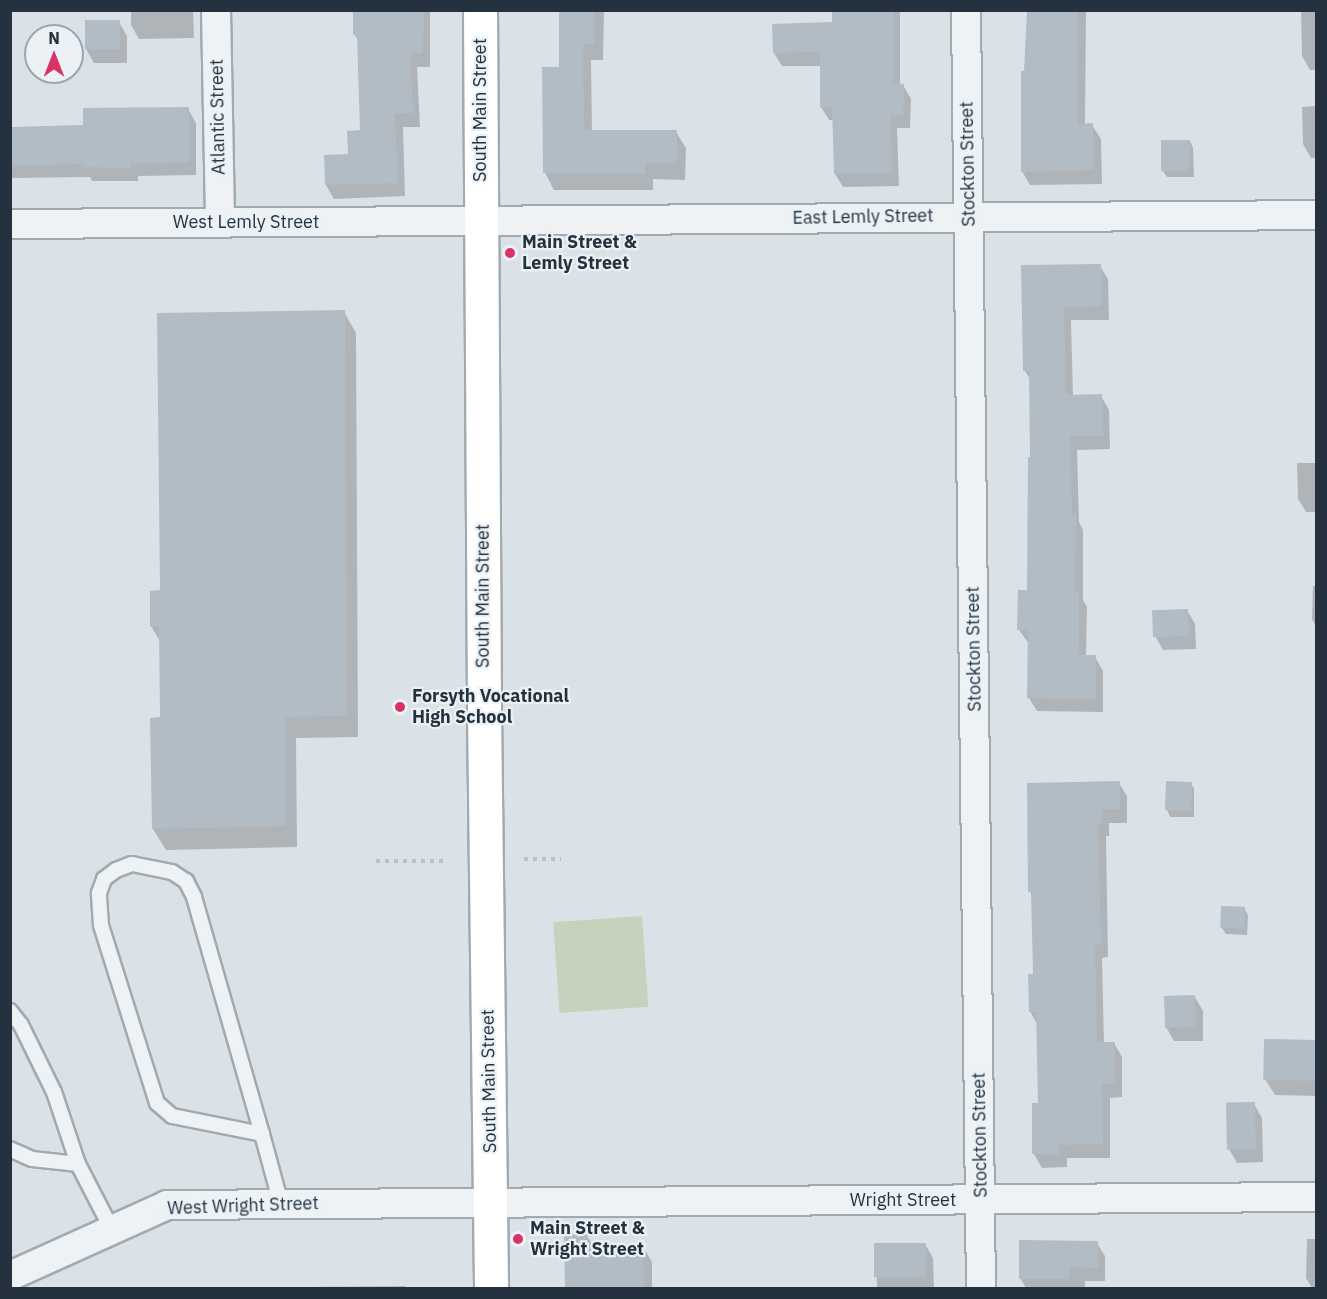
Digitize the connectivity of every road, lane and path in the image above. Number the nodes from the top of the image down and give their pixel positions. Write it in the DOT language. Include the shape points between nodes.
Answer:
graph roads {
  1 [pos="216,10"];
  2 [pos="480,10"];
  3 [pos="966,10"];
  4 [pos="1317,215"];
  5 [pos="968,216"];
  6 [pos="481,222"];
  7 [pos="220,223"];
  8 [pos="10,224"];
  9 [pos="524,859"];
  10 [pos="561,859"];
  11 [pos="376,861"];
  12 [pos="443,861"];
  13 [pos="10,1011"];
  14 [pos="262,1134"];
  15 [pos="10,1149"];
  16 [pos="78,1164"];
  17 [pos="1317,1197"];
  18 [pos="980,1199"];
  19 [pos="490,1202"];
  20 [pos="282,1204"];
  21 [pos="112,1230"];
  22 [pos="10,1276"];
  23 [pos="491,1288"];
  24 [pos="981,1288"];
  1 -- 7 [label="street, Atlantic Street"];
  2 -- 6 [label="main road, South Main Street"];
  3 -- 5 [label="street, Stockton Street"];
  4 -- 5 [label="street, East Lemly Street"];
  5 -- 6 [label="street, East Lemly Street"];
  5 -- 18 [label="street, Stockton Street"];
  6 -- 7 [label="street, West Lemly Street"];
  6 -- 19 [label="main road, South Main Street"];
  7 -- 8 [label="street, West Lemly Street"];
  9 -- 10 [label="path"];
  11 -- 12 [label="path"];
  13 -- 16 [label="lane" via="54,1092"];
  14 -- 14 [label="lane" via="186,881 152,866 132,864 116,870 104,879 99,893 101,925 157,1103 172,1116"];
  14 -- 20 [label="lane"];
  15 -- 16 [label="lane" via="32,1159"];
  16 -- 21 [label="lane"];
  17 -- 18 [label="street, Wright Street"];
  18 -- 19 [label="street, Wright Street"];
  18 -- 24 [label="street, Stockton Street"];
  19 -- 20 [label="street, West Wright Street"];
  19 -- 23 [label="main road, South Main Street"];
  20 -- 21 [label="street, West Wright Street" via="167,1205"];
  21 -- 22 [label="street, West Wright Street"];
}
